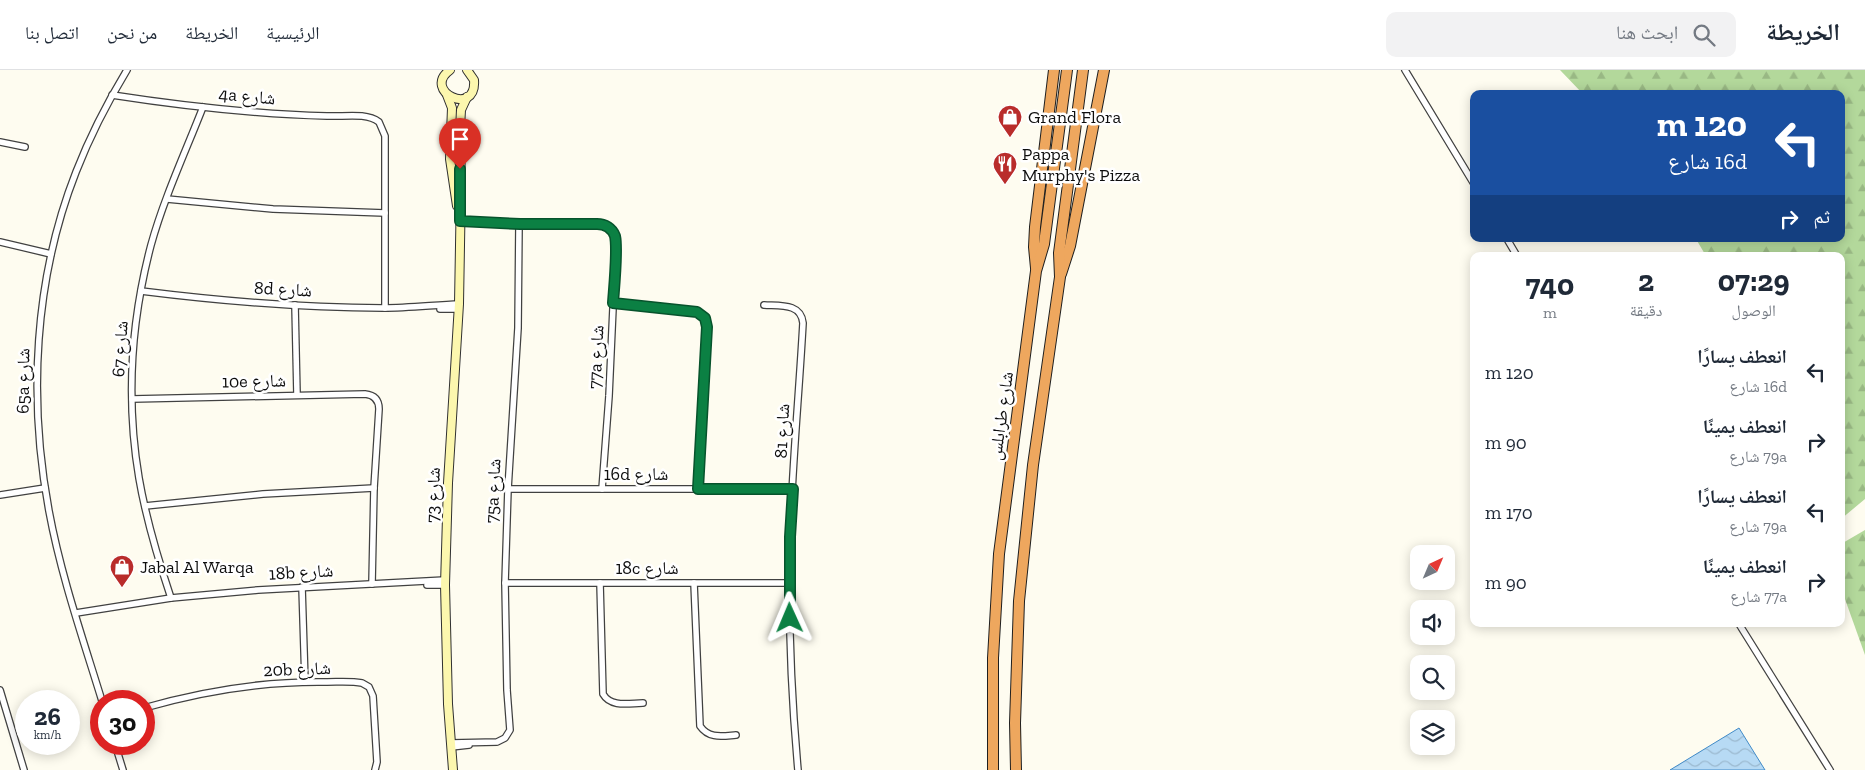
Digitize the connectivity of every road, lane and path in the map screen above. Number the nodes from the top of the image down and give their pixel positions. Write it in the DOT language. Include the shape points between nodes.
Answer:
graph roads {
  1 [pos="127,70"];
  2 [pos="1054,70"];
  3 [pos="1067,70"];
  4 [pos="1083,70"];
  5 [pos="1104,70"];
  6 [pos="1406,70"];
  7 [pos="448,71"];
  8 [pos="468,71"];
  9 [pos="112,95"];
  10 [pos="447,95"];
  11 [pos="467,97"];
  12 [pos="203,108"];
  13 [pos="0,142"];
  14 [pos="25,148"];
  15 [pos="1470,177"];
  16 [pos="167,199"];
  17 [pos="385,213"];
  18 [pos="460,223"];
  19 [pos="520,224"];
  20 [pos="0,242"];
  21 [pos="51,254"];
  22 [pos="1036,271"];
  23 [pos="1060,277"];
  24 [pos="141,291"];
  25 [pos="613,303"];
  26 [pos="295,305"];
  27 [pos="764,305"];
  28 [pos="459,307"];
  29 [pos="385,308"];
  30 [pos="297,395"];
  31 [pos="132,398"];
  32 [pos="45,488"];
  33 [pos="374,488"];
  34 [pos="508,488"];
  35 [pos="602,489"];
  36 [pos="698,489"];
  37 [pos="793,489"];
  38 [pos="0,495"];
  39 [pos="145,506"];
  40 [pos="445,583"];
  41 [pos="505,583"];
  42 [pos="600,583"];
  43 [pos="694,583"];
  44 [pos="789,583"];
  45 [pos="372,584"];
  46 [pos="302,586"];
  47 [pos="171,598"];
  48 [pos="76,613"];
  49 [pos="1741,627"];
  50 [pos="306,682"];
  51 [pos="0,690"];
  52 [pos="99,690"];
  53 [pos="643,703"];
  54 [pos="155,705"];
  55 [pos="736,735"];
  56 [pos="451,745"];
  57 [pos="118,755"];
  58 [pos="24,770"];
  59 [pos="123,770"];
  60 [pos="374,770"];
  61 [pos="452,770"];
  62 [pos="798,770"];
  63 [pos="993,770"];
  64 [pos="1016,770"];
  65 [pos="1830,770"];
  1 -- 9 [label="street, 65a شارع"];
  2 -- 22 [label="highway" via="1034,237"];
  3 -- 22 [label="highway, شارع طرابلس" via="1044,244"];
  4 -- 23 [label="highway" via="1059,253"];
  5 -- 23 [label="highway" via="1070,246"];
  6 -- 15 [label="street"];
  7 -- 10 [label="street, شارع 73" via="442,81"];
  8 -- 11 [label="street, شارع 73" via="474,85"];
  9 -- 12 [label="street, 4a شارع"];
  9 -- 21 [label="street, 65a شارع" via="76,172"];
  10 -- 11 [label="street" via="457,100"];
  10 -- 18 [label="street, شارع 73" via="452,108 450,158"];
  11 -- 18 [label="street, شارع 73" via="460,123"];
  12 -- 16 [label="street, شارع 67"];
  12 -- 17 [label="street, 4a شارع" via="366,117 379,122 385,136"];
  13 -- 14 [label="street"];
  16 -- 17 [label="street" via="273,209"];
  16 -- 24 [label="street, شارع 67" via="151,245"];
  17 -- 29 [label="street"];
  18 -- 19 [label="street"];
  18 -- 28 [label="street, شارع 73"];
  19 -- 25 [label="street, 77a شارع" via="597,224 609,228 616,242"];
  19 -- 34 [label="street, 75a شارع" via="518,328"];
  20 -- 21 [label="street"];
  21 -- 32 [label="street, 65a شارع" via="38,363 38,418"];
  22 -- 63 [label="highway, شارع طرابلس" via="1000,554 993,658"];
  23 -- 64 [label="highway" via="1022,562 1016,648"];
  24 -- 26 [label="street, 8d شارع"];
  24 -- 31 [label="street, شارع 67" via="133,345"];
  25 -- 35 [label="street, 77a شارع"];
  25 -- 36 [label="street" via="697,312 705,318"];
  26 -- 29 [label="street, 8d شارع"];
  26 -- 30 [label="street"];
  27 -- 37 [label="street, شارع 81" via="794,308 803,319"];
  28 -- 29 [label="street, 8d شارع"];
  28 -- 40 [label="street, شارع 73"];
  30 -- 31 [label="street, 10e شارع"];
  30 -- 33 [label="street, 10e شارع" via="365,394 376,398 380,409"];
  31 -- 39 [label="street, شارع 67" via="135,453"];
  32 -- 38 [label="street"];
  32 -- 48 [label="street, 65a شارع" via="57,547"];
  33 -- 39 [label="street" via="263,494"];
  33 -- 45 [label="street"];
  34 -- 35 [label="street, 16d شارع"];
  34 -- 41 [label="street, 75a شارع"];
  35 -- 36 [label="street, 16d شارع"];
  36 -- 37 [label="street, 16d شارع"];
  37 -- 44 [label="street, شارع 81"];
  39 -- 47 [label="street, شارع 67"];
  40 -- 45 [label="street, 18b شارع"];
  40 -- 56 [label="street, شارع 73"];
  41 -- 42 [label="street, 18c شارع"];
  41 -- 56 [label="street, 75a شارع" via="510,730 501,741"];
  42 -- 43 [label="street, 18c شارع"];
  42 -- 53 [label="street" via="603,694 613,703"];
  43 -- 44 [label="street, 18c شارع"];
  43 -- 55 [label="street" via="700,726 712,736"];
  44 -- 62 [label="street, شارع 81"];
  45 -- 46 [label="street, 18b شارع"];
  46 -- 47 [label="street, 18b شارع"];
  46 -- 50 [label="street"];
  47 -- 48 [label="street, 18b شارع"];
  48 -- 52 [label="street, 65a شارع"];
  49 -- 65 [label="street"];
  50 -- 54 [label="street, 20b شارع" via="212,692"];
  50 -- 60 [label="street, 20b شارع" via="359,682 371,689 377,758"];
  51 -- 58 [label="street"];
  56 -- 61 [label="street, شارع 73"];
  57 -- 59 [label="street"];
}
